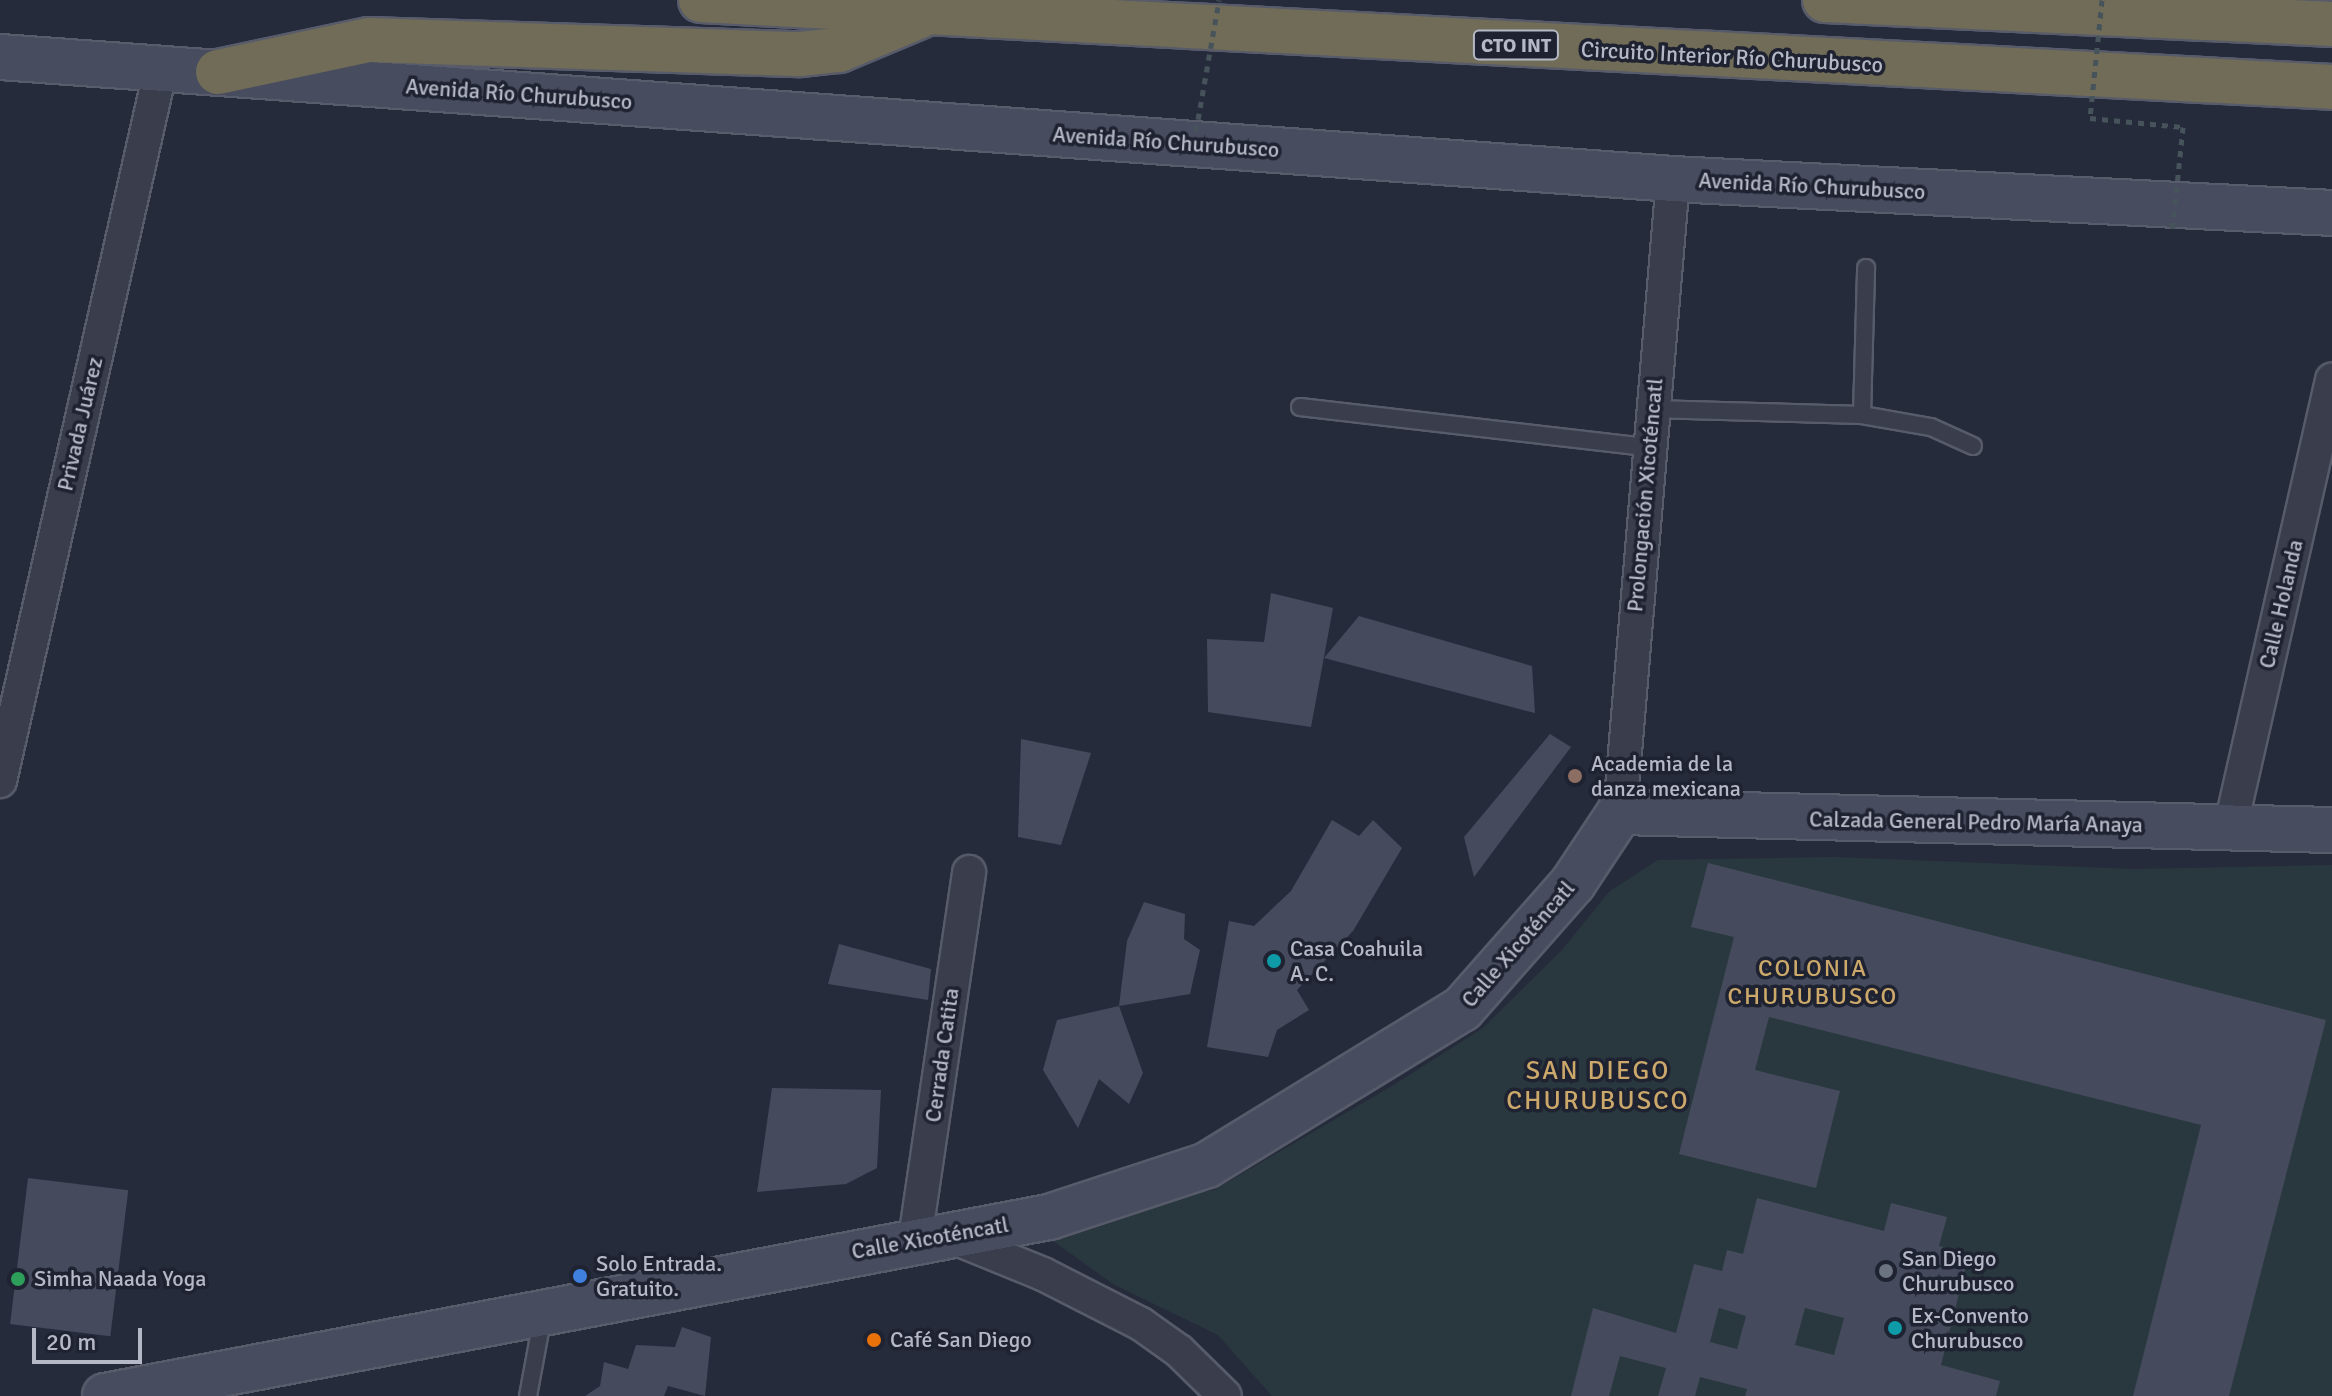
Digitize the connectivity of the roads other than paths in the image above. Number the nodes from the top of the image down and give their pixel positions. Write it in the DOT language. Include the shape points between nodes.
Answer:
graph roads {
  1 [pos="701,0"];
  2 [pos="1825,0"];
  3 [pos="930,12"];
  4 [pos="2332,24"];
  5 [pos="0,57"];
  6 [pos="161,68"];
  7 [pos="218,72"];
  8 [pos="2332,87"];
  9 [pos="1673,179"];
  10 [pos="2332,213"];
  11 [pos="1866,268"];
  12 [pos="2332,379"];
  13 [pos="1300,407"];
  14 [pos="1651,409"];
  15 [pos="1862,415"];
  16 [pos="1973,446"];
  17 [pos="1648,447"];
  18 [pos="0,781"];
  19 [pos="1620,812"];
  20 [pos="2230,829"];
  21 [pos="2332,830"];
  22 [pos="969,872"];
  23 [pos="930,1236"];
  24 [pos="543,1313"];
  25 [pos="105,1396"];
  26 [pos="528,1396"];
  27 [pos="1225,1396"];
  1 -- 3 [label="highway, Circuito Interior Río Churubusco / CTO INT"];
  2 -- 4 [label="highway"];
  3 -- 7 [label="highway" via="839,50 800,54 369,40"];
  3 -- 8 [label="highway, Circuito Interior Río Churubusco / CTO INT"];
  5 -- 6 [label="street, Avenida Río Churubusco"];
  6 -- 7 [label="street, Avenida Río Churubusco"];
  6 -- 18 [label="street, Privada Juárez"];
  7 -- 9 [label="street, Avenida Río Churubusco"];
  9 -- 10 [label="street, Avenida Río Churubusco"];
  9 -- 14 [label="street, Prolongación Xicoténcatl"];
  11 -- 15 [label="lane"];
  12 -- 20 [label="street, Calle Holanda"];
  13 -- 17 [label="lane"];
  14 -- 15 [label="lane"];
  14 -- 17 [label="street, Prolongación Xicoténcatl"];
  15 -- 16 [label="lane" via="1931,427"];
  17 -- 19 [label="street, Prolongación Xicoténcatl"];
  19 -- 20 [label="street, Calzada General Pedro María Anaya"];
  19 -- 23 [label="street, Calle Xicoténcatl" via="1573,883 1462,1009 1207,1165 1049,1217"];
  20 -- 21 [label="street, Calzada General Pedro María Anaya"];
  22 -- 23 [label="street, Cerrada Catita"];
  23 -- 24 [label="street, Calle Xicoténcatl"];
  23 -- 27 [label="street" via="1043,1274 1141,1324 1179,1351"];
  24 -- 25 [label="street, Calle Xicoténcatl"];
  24 -- 26 [label="lane"];
}
